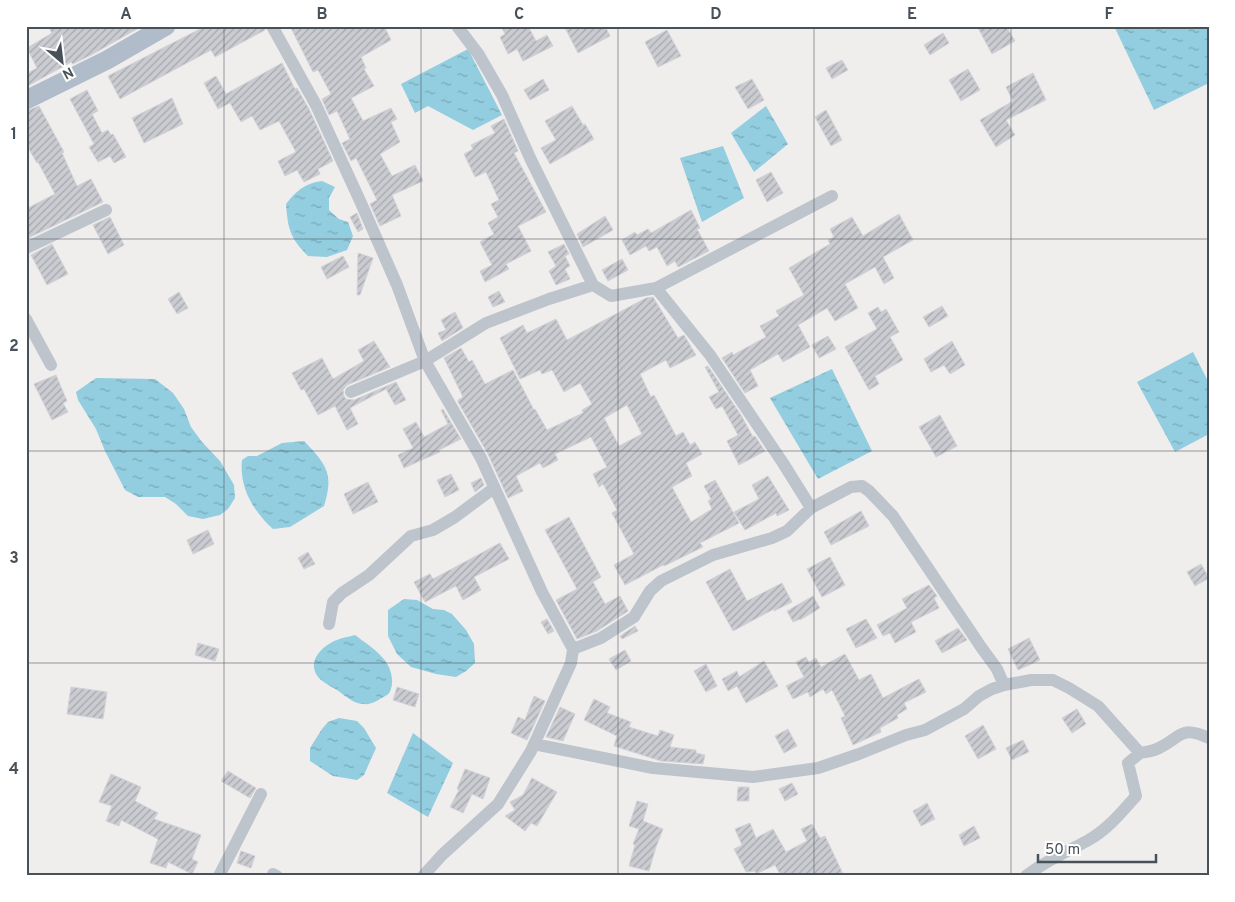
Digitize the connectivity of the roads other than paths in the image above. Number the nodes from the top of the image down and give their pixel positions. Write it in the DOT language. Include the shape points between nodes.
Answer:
graph roads {
  1 [pos="166,26"];
  2 [pos="272,26"];
  3 [pos="457,26"];
  4 [pos="26,100"];
  5 [pos="832,196"];
  6 [pos="106,210"];
  7 [pos="26,248"];
  8 [pos="593,285"];
  9 [pos="656,288"];
  10 [pos="26,320"];
  11 [pos="425,361"];
  12 [pos="51,365"];
  13 [pos="351,392"];
  14 [pos="494,488"];
  15 [pos="811,508"];
  16 [pos="329,624"];
  17 [pos="573,650"];
  18 [pos="1004,685"];
  19 [pos="1209,738"];
  20 [pos="534,744"];
  21 [pos="1140,753"];
  22 [pos="261,794"];
  23 [pos="220,876"];
  24 [pos="423,876"];
  25 [pos="1026,876"];
  1 -- 4 [label="main road"];
  2 -- 11 [label="street" via="316,105 345,168"];
  3 -- 8 [label="street" via="479,55 502,95"];
  5 -- 9 [label="street"];
  6 -- 7 [label="street"];
  8 -- 9 [label="street" via="611,296"];
  8 -- 11 [label="street" via="486,324"];
  9 -- 15 [label="street" via="710,356"];
  10 -- 12 [label="street"];
  11 -- 13 [label="street"];
  11 -- 14 [label="street" via="481,458"];
  14 -- 16 [label="street" via="433,530 411,536 368,576 342,593 334,602"];
  14 -- 17 [label="street"];
  15 -- 17 [label="street" via="786,531 772,538 713,555 661,581 650,591 634,617 601,638"];
  15 -- 18 [label="street" via="852,487 862,486 869,491 898,523"];
  17 -- 20 [label="street" via="571,663"];
  18 -- 20 [label="street" via="979,696 964,709 925,730 818,768 753,777 653,768"];
  18 -- 21 [label="street" via="1053,680 1098,706"];
  19 -- 21 [label="street" via="1185,732 1159,749"];
  20 -- 24 [label="street" via="498,804"];
  21 -- 25 [label="street" via="1128,763 1136,796 1115,820 1089,840 1039,865"];
  22 -- 23 [label="street"];
}
